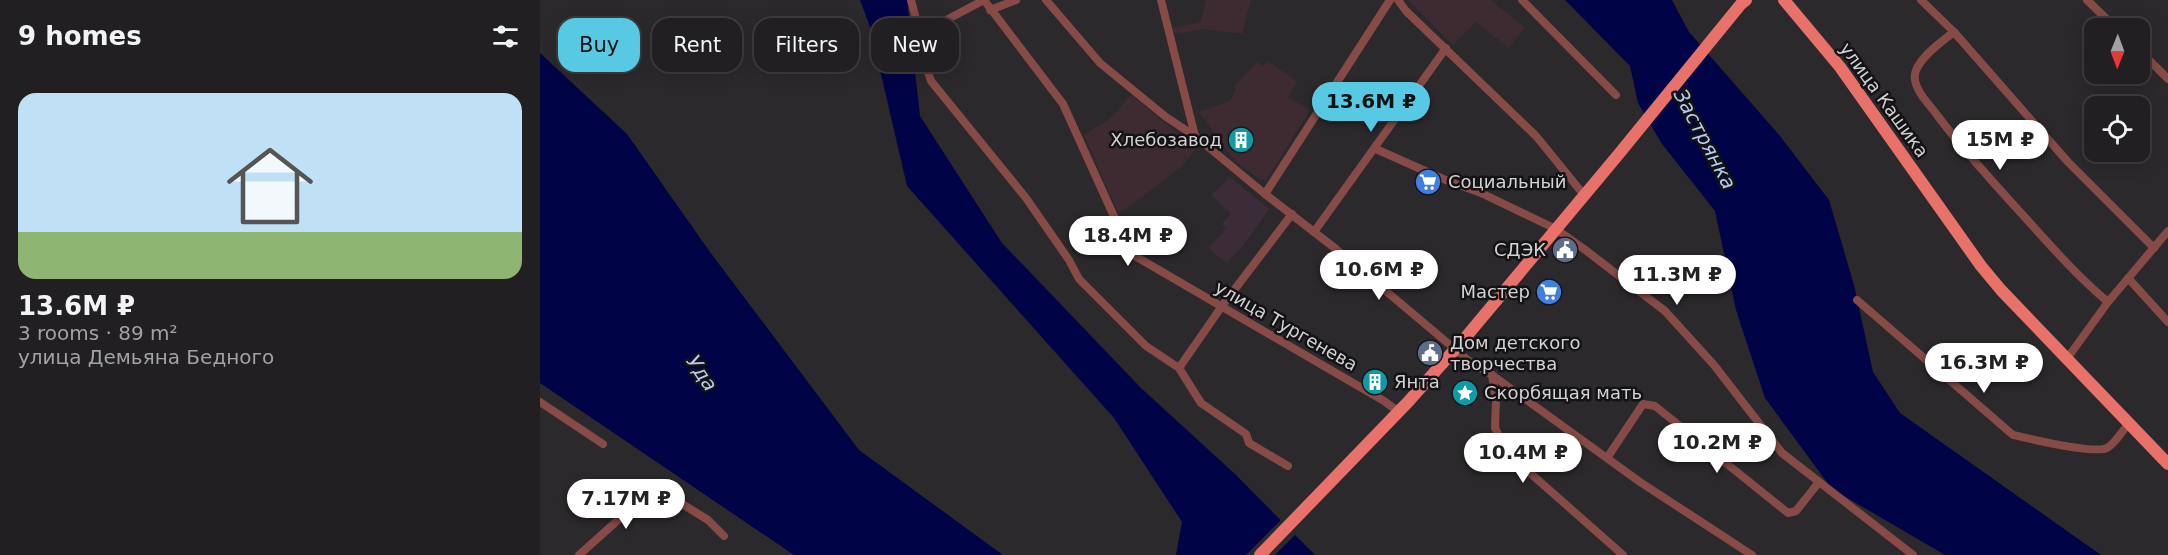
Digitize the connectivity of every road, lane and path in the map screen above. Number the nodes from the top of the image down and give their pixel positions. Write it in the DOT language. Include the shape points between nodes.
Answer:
graph roads {
  1 [pos="911,0"];
  2 [pos="984,0"];
  3 [pos="1016,0"];
  4 [pos="1046,0"];
  5 [pos="1161,0"];
  6 [pos="1390,0"];
  7 [pos="1398,0"];
  8 [pos="1522,0"];
  9 [pos="1746,0"];
  10 [pos="1784,0"];
  11 [pos="1922,0"];
  12 [pos="2087,0"];
  13 [pos="990,10"];
  14 [pos="916,18"];
  15 [pos="950,18"];
  16 [pos="2106,18"];
  17 [pos="1954,32"];
  18 [pos="1446,48"];
  19 [pos="2150,61"];
  20 [pos="929,72"];
  21 [pos="2168,79"];
  22 [pos="1616,95"];
  23 [pos="1195,136"];
  24 [pos="1376,149"];
  25 [pos="1265,194"];
  26 [pos="1584,195"];
  27 [pos="1292,214"];
  28 [pos="1556,229"];
  29 [pos="2168,231"];
  30 [pos="1314,232"];
  31 [pos="2154,248"];
  32 [pos="2128,278"];
  33 [pos="1857,300"];
  34 [pos="2108,302"];
  35 [pos="1222,306"];
  36 [pos="2168,322"];
  37 [pos="1455,349"];
  38 [pos="2067,360"];
  39 [pos="1179,368"];
  40 [pos="1492,375"];
  41 [pos="540,402"];
  42 [pos="1399,412"];
  43 [pos="2129,423"];
  44 [pos="603,444"];
  45 [pos="1607,458"];
  46 [pos="2168,464"];
  47 [pos="1288,466"];
  48 [pos="1819,482"];
  49 [pos="724,536"];
  50 [pos="579,555"];
  51 [pos="1260,555"];
  52 [pos="1623,555"];
  53 [pos="1752,555"];
  54 [pos="1913,555"];
  1 -- 14 [label="street"];
  2 -- 13 [label="street, улица Тургенева"];
  2 -- 15 [label="street"];
  3 -- 13 [label="street"];
  4 -- 23 [label="street" via="1100,63"];
  5 -- 23 [label="street"];
  6 -- 25 [label="street"];
  7 -- 18 [label="street"];
  8 -- 22 [label="street"];
  9 -- 26 [label="highway"];
  10 -- 38 [label="highway, улица Кашика" via="1840,66 1981,266"];
  11 -- 17 [label="street"];
  12 -- 16 [label="street"];
  13 -- 35 [label="street, улица Тургенева" via="1063,104 1123,244 1134,256"];
  17 -- 31 [label="street" via="2068,162"];
  17 -- 34 [label="street" via="1921,62 1915,74 1919,90 1982,171 2081,280"];
  18 -- 24 [label="street"];
  18 -- 26 [label="street" via="1536,136"];
  19 -- 21 [label="street"];
  20 -- 39 [label="street" via="1026,198 1079,279 1146,346"];
  23 -- 25 [label="street"];
  24 -- 28 [label="street"];
  24 -- 30 [label="street"];
  25 -- 27 [label="street"];
  26 -- 28 [label="highway"];
  27 -- 30 [label="street"];
  27 -- 35 [label="street"];
  28 -- 37 [label="highway"];
  28 -- 48 [label="street" via="1665,311 1714,365 1782,453"];
  29 -- 31 [label="street"];
  30 -- 37 [label="street"];
  31 -- 32 [label="street"];
  32 -- 34 [label="street"];
  32 -- 36 [label="street"];
  33 -- 43 [label="street" via="2013,435 2100,450 2109,447"];
  34 -- 38 [label="street"];
  35 -- 39 [label="street"];
  35 -- 42 [label="street, улица Тургенева"];
  37 -- 40 [label="street"];
  37 -- 42 [label="highway"];
  38 -- 43 [label="highway, улица Кашика"];
  39 -- 47 [label="street" via="1201,403 1246,434 1249,443"];
  40 -- 45 [label="street"];
  40 -- 52 [label="street" via="1495,428 1504,445 1521,465"];
  41 -- 44 [label="street"];
  42 -- 51 [label="highway"];
  43 -- 46 [label="highway, улица Кашика"];
  45 -- 48 [label="street" via="1643,404 1655,406 1788,513 1796,511"];
  45 -- 53 [label="street"];
  48 -- 54 [label="street"];
  49 -- 50 [label="street" via="708,520 655,487"];
}
